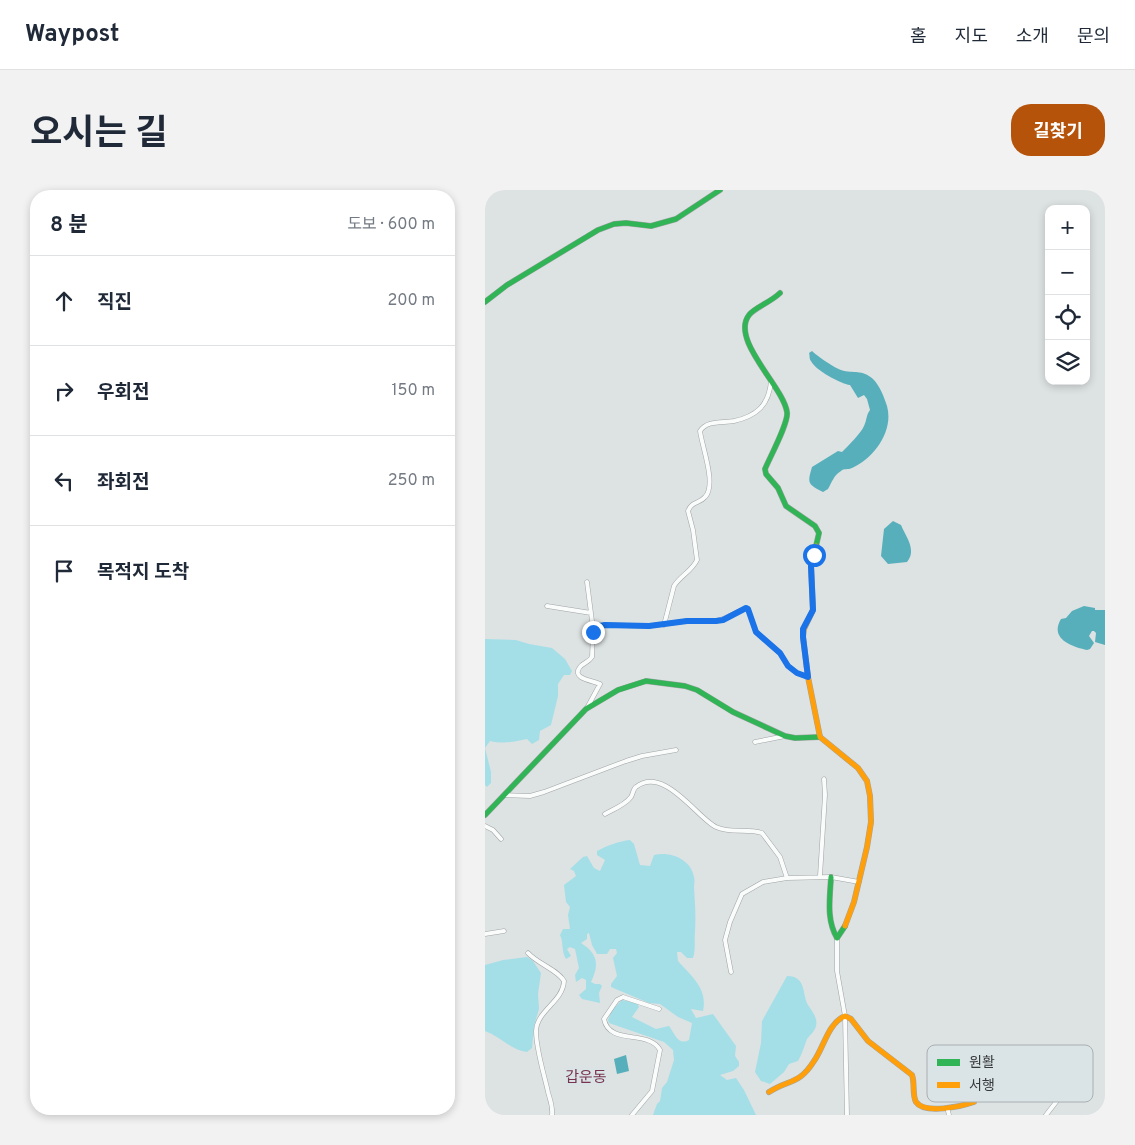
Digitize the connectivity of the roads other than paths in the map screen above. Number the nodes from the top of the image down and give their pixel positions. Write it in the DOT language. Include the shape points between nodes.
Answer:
graph roads {
  1 [pos="721,190"];
  2 [pos="781,293"];
  3 [pos="485,302"];
  4 [pos="771,381"];
  5 [pos="587,582"];
  6 [pos="547,606"];
  7 [pos="591,612"];
  8 [pos="664,625"];
  9 [pos="595,628"];
  10 [pos="808,677"];
  11 [pos="587,709"];
  12 [pos="785,736"];
  13 [pos="820,737"];
  14 [pos="755,742"];
  15 [pos="676,750"];
  16 [pos="824,779"];
  17 [pos="504,795"];
  18 [pos="605,814"];
  19 [pos="485,815"];
  20 [pos="485,826"];
  21 [pos="501,839"];
  22 [pos="820,876"];
  23 [pos="831,876"];
  24 [pos="787,878"];
  25 [pos="859,882"];
  26 [pos="504,931"];
  27 [pos="485,934"];
  28 [pos="837,938"];
  29 [pos="528,953"];
  30 [pos="731,972"];
  31 [pos="659,1009"];
  32 [pos="845,1016"];
  33 [pos="769,1092"];
  34 [pos="974,1102"];
  35 [pos="1056,1102"];
  36 [pos="948,1113"];
  37 [pos="552,1115"];
  38 [pos="632,1115"];
  39 [pos="847,1115"];
  40 [pos="1046,1115"];
  1 -- 3 [label="street" via="676,219 651,226 619,223 598,230 507,285"];
  2 -- 4 [label="street" via="749,313 744,331 746,340"];
  4 -- 8 [label="street" via="767,402 761,409 734,421 709,425 701,432 710,481 705,497 691,505 688,511 697,560 674,586"];
  4 -- 10 [label="street" via="785,405 788,418 767,461 766,474 778,488 786,506 819,532 811,566 813,610 803,629"];
  5 -- 7 [label="street"];
  6 -- 7 [label="street"];
  7 -- 9 [label="street"];
  8 -- 9 [label="street" via="605,625"];
  8 -- 10 [label="street" via="720,621 746,608 756,632 780,653 788,666"];
  9 -- 11 [label="street" via="592,657 578,672 580,677 600,684"];
  10 -- 13 [label="street"];
  11 -- 12 [label="street" via="618,690 654,681 697,690 733,712"];
  11 -- 17 [label="street"];
  12 -- 13 [label="street"];
  12 -- 14 [label="street"];
  13 -- 25 [label="street" via="858,768 869,787 871,824"];
  15 -- 17 [label="street" via="634,758 530,796"];
  16 -- 22 [label="street"];
  17 -- 19 [label="street"];
  18 -- 24 [label="street" via="626,802 637,786 655,783 667,787 716,827 762,833 780,857"];
  20 -- 21 [label="street"];
  22 -- 23 [label="street"];
  22 -- 24 [label="street"];
  23 -- 25 [label="street"];
  23 -- 28 [label="street" via="829,912"];
  24 -- 30 [label="street" via="763,882 741,894 725,940"];
  25 -- 28 [label="street" via="843,932"];
  26 -- 27 [label="street"];
  28 -- 32 [label="street" via="837,971"];
  29 -- 37 [label="street" via="557,972 564,981 557,999 542,1016 536,1030"];
  31 -- 38 [label="street" via="623,997 604,1018 609,1030 650,1041 660,1050 652,1091"];
  32 -- 33 [label="street" via="834,1023 809,1070"];
  32 -- 36 [label="street" via="851,1019 868,1042 912,1075 917,1104 928,1110"];
  32 -- 39 [label="street"];
  34 -- 36 [label="street"];
  35 -- 40 [label="street"];
}
